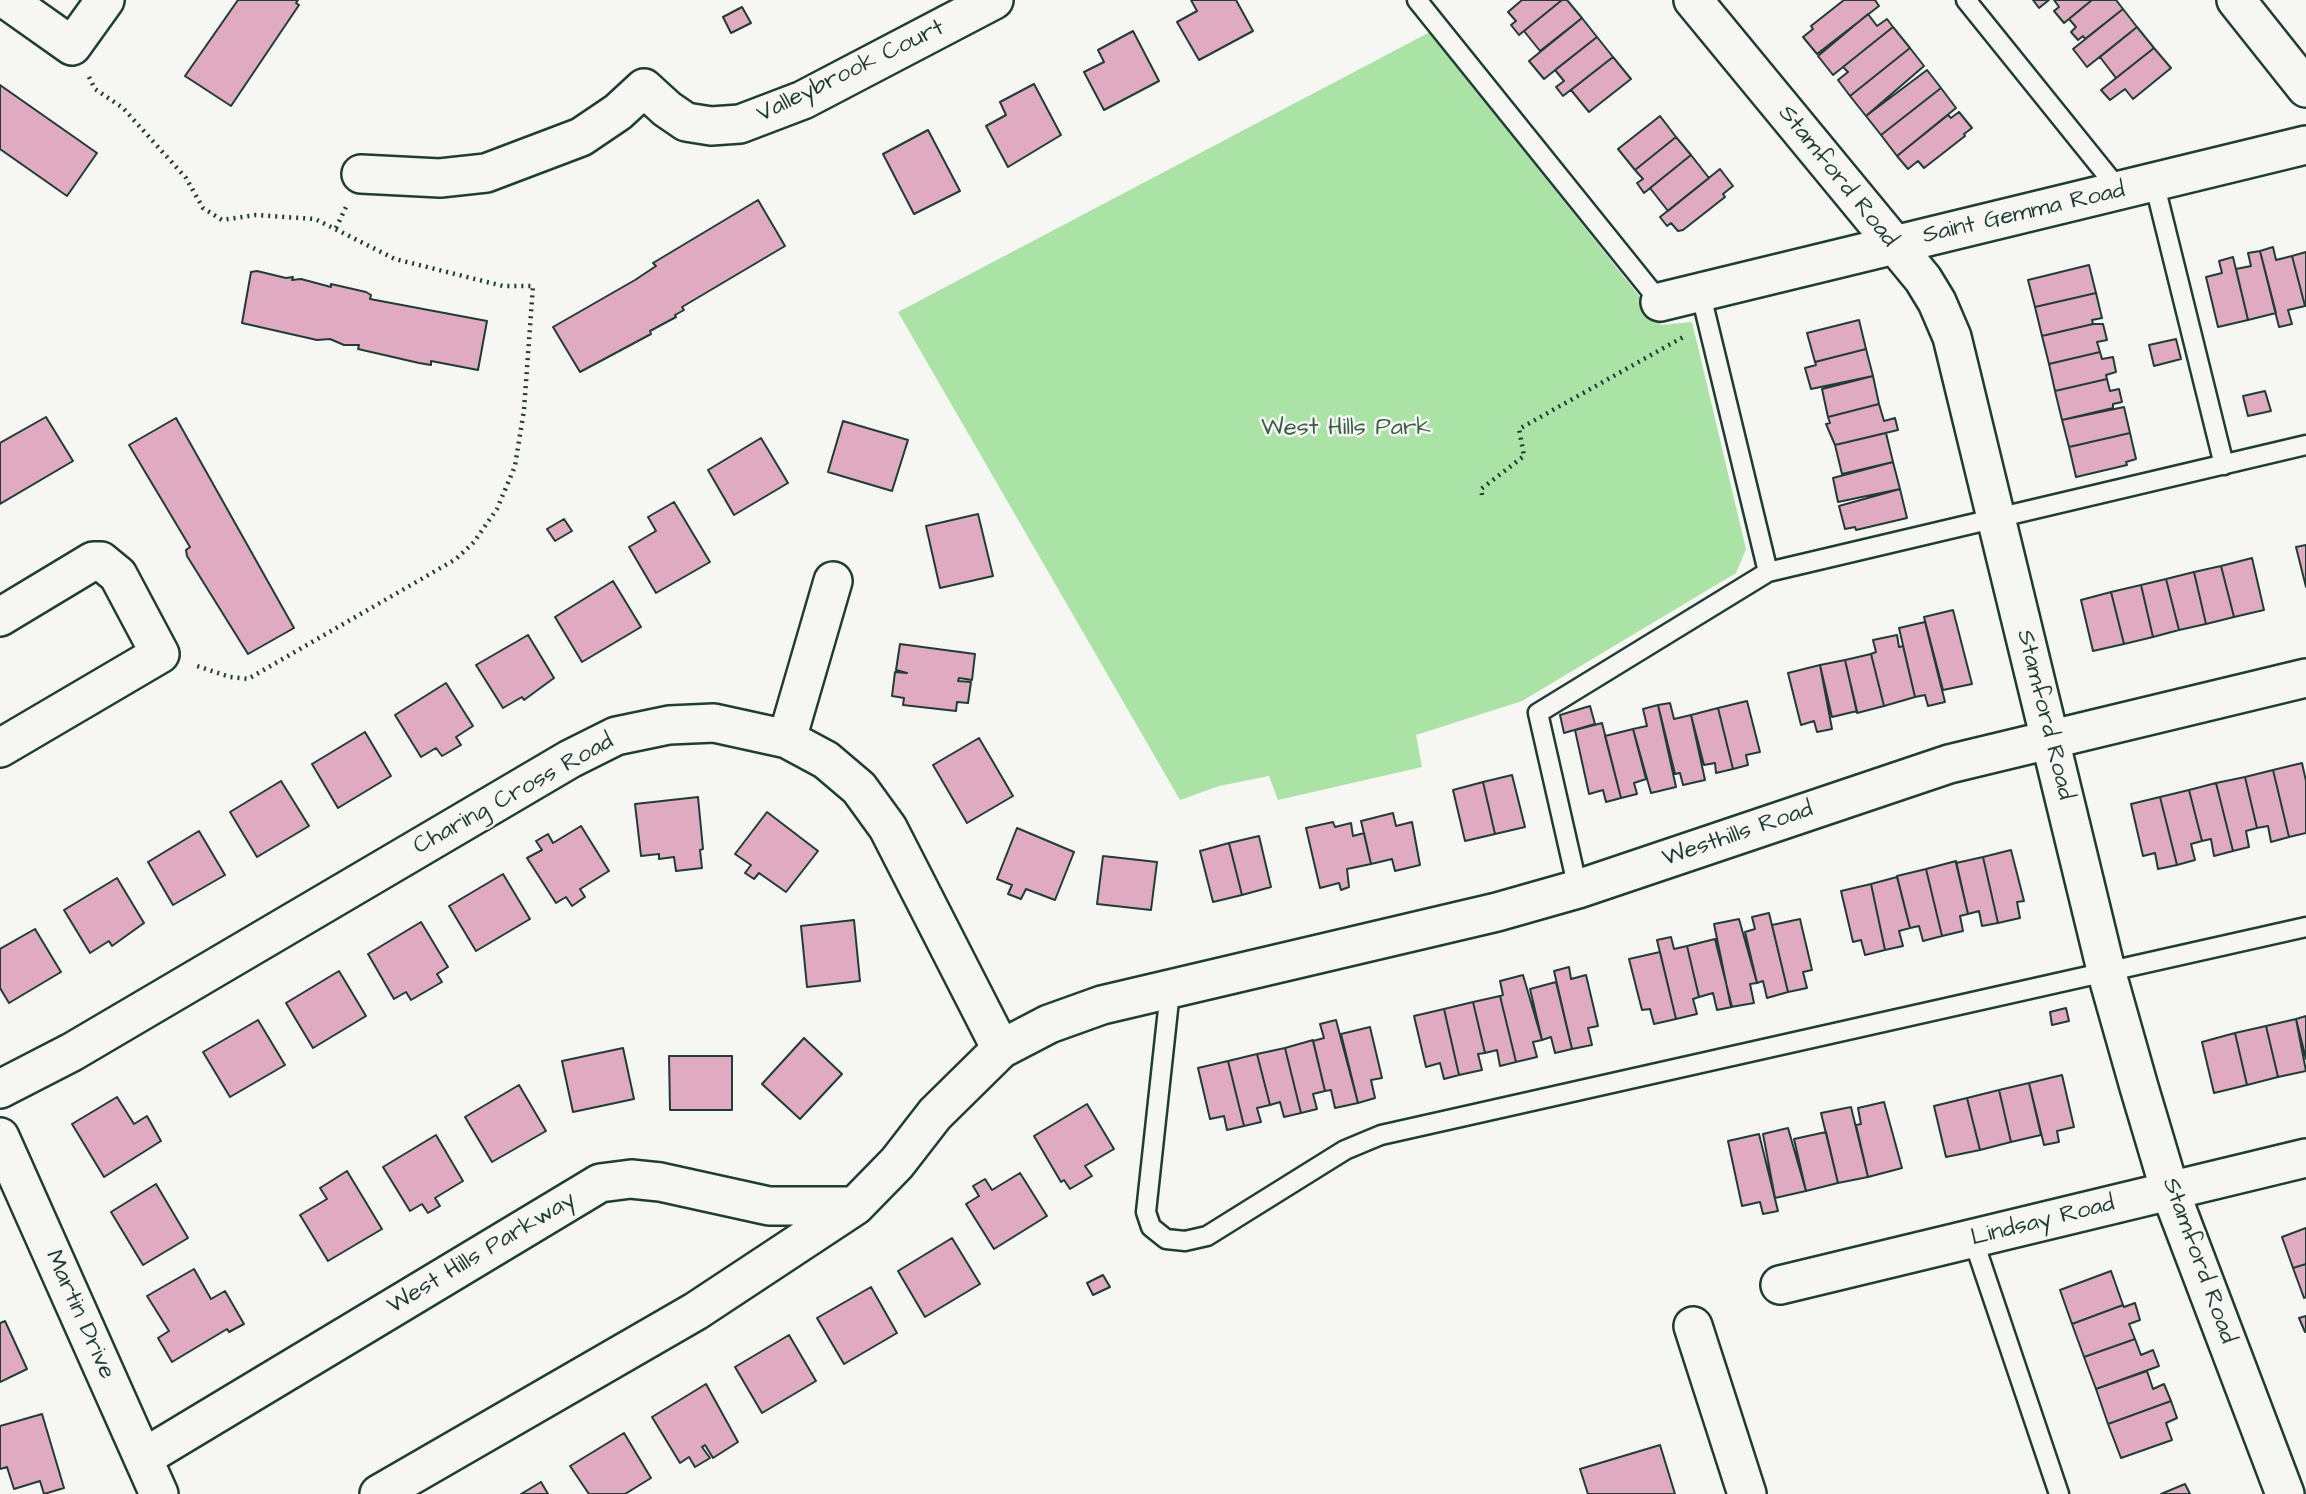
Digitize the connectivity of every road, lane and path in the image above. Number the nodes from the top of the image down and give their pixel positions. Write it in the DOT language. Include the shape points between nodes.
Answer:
graph roads {
  1 [pos="7,0"];
  2 [pos="105,0"];
  3 [pos="995,0"];
  4 [pos="1417,0"];
  5 [pos="1693,0"];
  6 [pos="1966,0"];
  7 [pos="2236,0"];
  8 [pos="72,46"];
  9 [pos="2306,88"];
  10 [pos="2306,145"];
  11 [pos="361,174"];
  12 [pos="2137,187"];
  13 [pos="1893,245"];
  14 [pos="1660,302"];
  15 [pos="1704,308"];
  16 [pos="2306,445"];
  17 [pos="2224,465"];
  18 [pos="1482,495"];
  19 [pos="1996,516"];
  20 [pos="1768,572"];
  21 [pos="833,581"];
  22 [pos="0,617"];
  23 [pos="160,654"];
  24 [pos="2306,678"];
  25 [pos="787,739"];
  26 [pos="2050,740"];
  27 [pos="0,748"];
  28 [pos="1578,889"];
  29 [pos="2306,927"];
  30 [pos="2107,974"];
  31 [pos="1170,991"];
  32 [pos="1001,1049"];
  33 [pos="0,1089"];
  34 [pos="0,1137"];
  35 [pos="2306,1158"];
  36 [pos="2170,1191"];
  37 [pos="855,1206"];
  38 [pos="1973,1239"];
  39 [pos="1780,1285"];
  40 [pos="1693,1326"];
  41 [pos="143,1458"];
  42 [pos="159,1494"];
  43 [pos="379,1494"];
  44 [pos="1747,1494"];
  45 [pos="2059,1494"];
  46 [pos="2285,1494"];
  1 -- 8 [label="street"];
  2 -- 8 [label="street"];
  3 -- 11 [label="street, Valleybrook Court" via="803,100 740,124 686,122 644,88 581,137 486,173 440,178"];
  4 -- 14 [label="lane"];
  5 -- 13 [label="street, Stamford Road"];
  6 -- 12 [label="lane"];
  7 -- 9 [label="street"];
  8 -- 23 [label="path" via="95,89 124,108 187,178 203,208 222,220 256,215 315,219 395,260 503,286 533,286 515,467 497,509 474,542 456,559 248,679"];
  10 -- 12 [label="street, Saint Gemma Road"];
  12 -- 13 [label="street, Saint Gemma Road"];
  12 -- 17 [label="lane"];
  13 -- 15 [label="street, Saint Gemma Road"];
  13 -- 19 [label="street, Stamford Road" via="1923,279 1952,337"];
  14 -- 15 [label="street, Saint Gemma Road"];
  15 -- 18 [label="path" via="1519,429 1524,456 1481,489"];
  15 -- 20 [label="lane"];
  16 -- 17 [label="lane"];
  17 -- 19 [label="lane"];
  19 -- 20 [label="lane"];
  19 -- 26 [label="street, Stamford Road"];
  20 -- 28 [label="lane" via="1538,713"];
  21 -- 25 [label="street"];
  22 -- 23 [label="street" via="93,561 101,561 118,575"];
  23 -- 27 [label="street"];
  24 -- 26 [label="street, Westhills Road"];
  25 -- 32 [label="street, Charing Cross Road" via="826,760 859,788 888,828"];
  25 -- 33 [label="street, Charing Cross Road" via="714,723 669,724 616,736 72,1052"];
  26 -- 28 [label="street, Westhills Road" via="1949,764"];
  26 -- 30 [label="street, Stamford Road"];
  28 -- 31 [label="street, Westhills Road"];
  29 -- 30 [label="lane"];
  30 -- 31 [label="lane" via="1381,1135 1345,1150 1207,1236 1185,1241 1166,1239 1151,1227 1146,1212"];
  30 -- 36 [label="street, Stamford Road"];
  31 -- 32 [label="street" via="1102,1005 1049,1024"];
  32 -- 37 [label="street" via="934,1114 897,1163"];
  34 -- 41 [label="street, Martin Drive"];
  35 -- 36 [label="street, Lindsay Road"];
  36 -- 38 [label="street, Lindsay Road"];
  36 -- 46 [label="street, Stamford Road"];
  37 -- 41 [label="street, West Hills Parkway" via="769,1206 660,1182 600,1183"];
  37 -- 43 [label="street" via="696,1311"];
  38 -- 39 [label="street, Lindsay Road"];
  38 -- 45 [label="lane"];
  40 -- 44 [label="street"];
  41 -- 42 [label="street, Martin Drive"];
}
